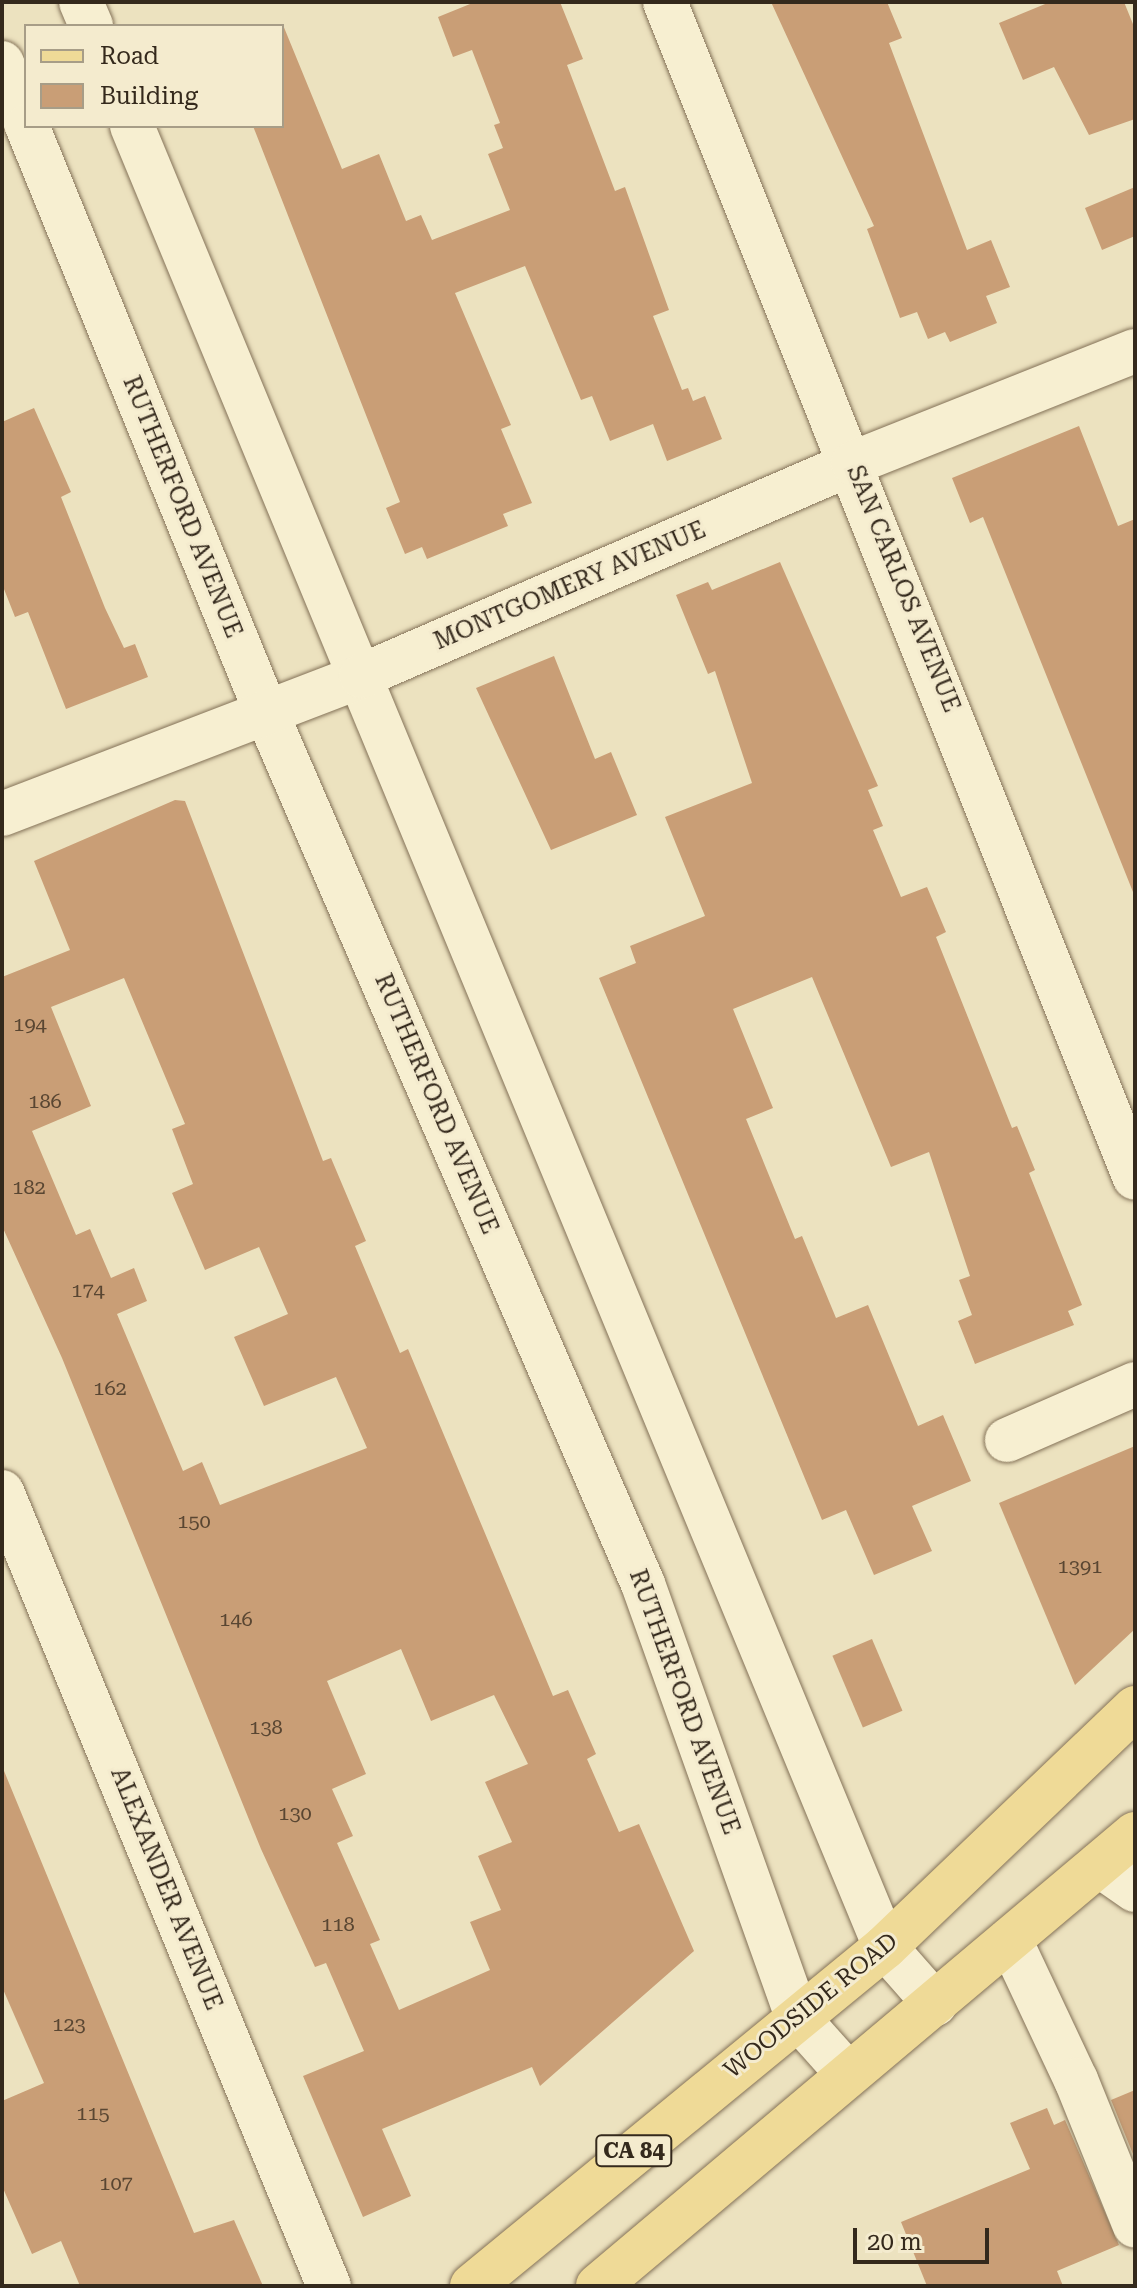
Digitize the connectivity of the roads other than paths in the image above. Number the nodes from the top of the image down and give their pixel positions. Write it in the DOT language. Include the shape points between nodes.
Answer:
graph roads {
  1 [pos="81,2"];
  2 [pos="665,2"];
  3 [pos="90,24"];
  4 [pos="2,63"];
  5 [pos="24,118"];
  6 [pos="28,128"];
  7 [pos="133,128"];
  8 [pos="1135,351"];
  9 [pos="853,463"];
  10 [pos="361,676"];
  11 [pos="266,712"];
  12 [pos="2,814"];
  13 [pos="1135,1178"];
  14 [pos="1135,1384"];
  15 [pos="1007,1440"];
  16 [pos="2,1492"];
  17 [pos="1135,1708"];
  18 [pos="1135,1834"];
  19 [pos="1099,1865"];
  20 [pos="1135,1890"];
  21 [pos="1010,1940"];
  22 [pos="885,1947"];
  23 [pos="935,2004"];
  24 [pos="797,2017"];
  25 [pos="848,2074"];
  26 [pos="1135,2226"];
  27 [pos="329,2286"];
  28 [pos="472,2286"];
  29 [pos="598,2286"];
  1 -- 3 [label="street"];
  2 -- 9 [label="street, SAN CARLOS AVENUE"];
  4 -- 5 [label="street, RUTHERFORD AVENUE"];
  6 -- 11 [label="street, RUTHERFORD AVENUE"];
  7 -- 10 [label="street"];
  8 -- 9 [label="street, MONTGOMERY AVENUE"];
  9 -- 10 [label="street, MONTGOMERY AVENUE"];
  9 -- 13 [label="street, SAN CARLOS AVENUE"];
  10 -- 11 [label="street, MONTGOMERY AVENUE"];
  10 -- 22 [label="street"];
  11 -- 12 [label="street, MONTGOMERY AVENUE"];
  11 -- 24 [label="street, RUTHERFORD AVENUE" via="643,1584"];
  14 -- 15 [label="street"];
  16 -- 27 [label="street, ALEXANDER AVENUE"];
  17 -- 22 [label="main road, WOODSIDE ROAD / CA 84"];
  18 -- 19 [label="main road"];
  19 -- 20 [label="street"];
  19 -- 21 [label="main road"];
  21 -- 23 [label="main road"];
  21 -- 26 [label="street" via="1076,2080"];
  22 -- 23 [label="street"];
  22 -- 24 [label="main road, WOODSIDE ROAD / CA 84"];
  23 -- 25 [label="main road"];
  24 -- 25 [label="street, RUTHERFORD AVENUE"];
  24 -- 28 [label="main road, WOODSIDE ROAD / CA 84"];
  25 -- 29 [label="main road"];
}
